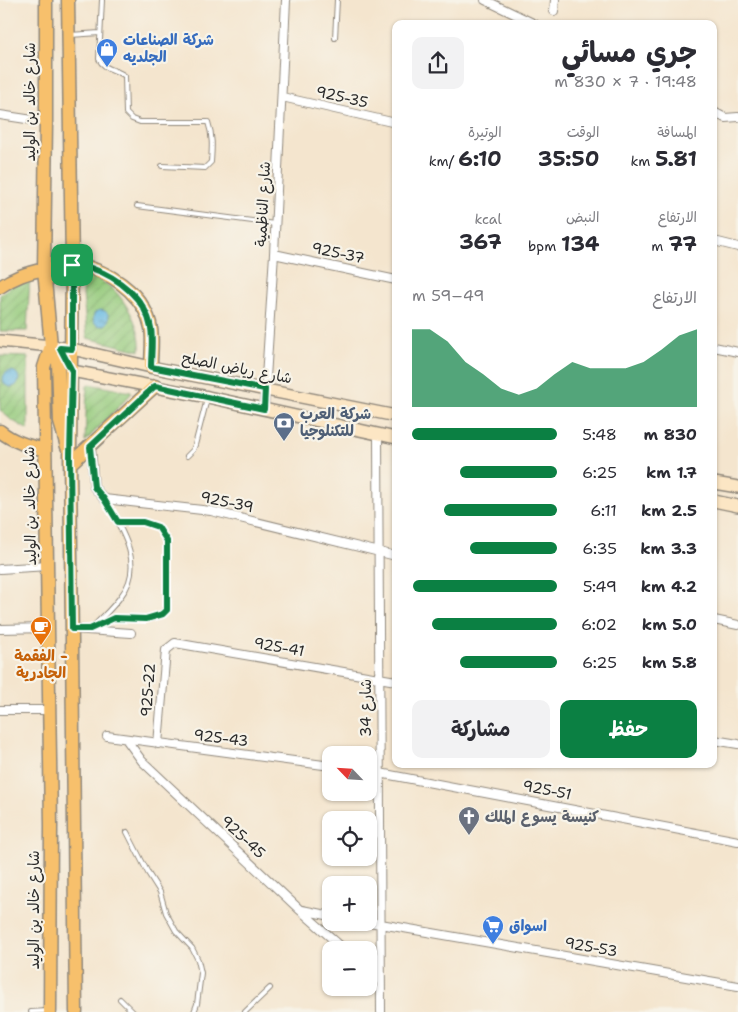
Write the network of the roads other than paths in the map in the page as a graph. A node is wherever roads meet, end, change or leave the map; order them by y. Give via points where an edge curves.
1 (46, 0) edge
2 (68, 0) edge
3 (102, 0) edge
4 (286, 0) edge
5 (337, 0) edge
6 (485, 0) edge
7 (555, 0) edge
8 (554, 11) dead end
9 (527, 20) edge
10 (100, 33) junction
11 (68, 35) junction
12 (335, 38) dead end
13 (282, 97) junction
14 (0, 114) edge
15 (717, 114) edge
16 (738, 117) edge
17 (46, 122) junction
18 (392, 122) edge
19 (162, 166) dead end
20 (138, 206) dead end
21 (276, 224) junction
22 (717, 242) edge
23 (738, 247) edge
24 (274, 254) junction
25 (72, 265) junction
26 (44, 269) junction
27 (392, 279) edge
28 (0, 287) edge
29 (0, 341) edge
30 (61, 347) junction
31 (717, 348) edge
32 (738, 352) edge
33 (151, 367) junction
34 (72, 371) junction
35 (59, 385) junction
36 (155, 386) junction
37 (45, 387) junction
38 (265, 389) junction
39 (208, 397) junction
40 (264, 409) junction
41 (392, 415) edge
42 (0, 431) edge
43 (378, 434) junction
44 (392, 437) edge
45 (90, 447) junction
46 (45, 450) junction
47 (187, 456) dead end
48 (70, 460) junction
49 (717, 484) edge
50 (738, 488) edge
51 (104, 499) junction
52 (717, 502) edge
53 (738, 506) edge
54 (118, 522) junction
55 (379, 553) junction
56 (392, 555) edge
57 (48, 566) junction
58 (0, 570) edge
59 (717, 621) edge
60 (738, 625) edge
61 (48, 628) junction
62 (72, 629) junction
63 (90, 629) junction
64 (0, 630) edge
65 (131, 633) dead end
66 (175, 643) joint
67 (379, 678) junction
68 (392, 680) edge
69 (0, 710) edge
70 (48, 710) junction
71 (106, 736) dead end
72 (126, 739) junction
73 (717, 740) edge
74 (158, 744) junction
75 (738, 744) edge
76 (322, 765) edge
77 (380, 772) junction
78 (127, 832) dead end
79 (738, 841) edge
80 (300, 910) junction
81 (322, 914) edge
82 (377, 923) edge
83 (380, 924) junction
84 (335, 941) edge
85 (377, 978) edge
86 (380, 981) junction
87 (738, 986) edge
88 (270, 988) dead end
89 (120, 999) dead end
90 (50, 1011) edge
91 (31, 1012) edge
92 (76, 1012) edge
93 (133, 1012) edge
94 (194, 1012) edge
95 (245, 1012) edge
96 (380, 1012) edge

1 - 17 main road, شارع خالد بن الوليد
2 - 11 main road, شارع خالد بن الوليد
3 - 10 lane
4 - 13 street, شارع الناظمية
5 - 12 lane
6 - 9 street
7 - 8 street
10 - 11 lane
10 - 19 lane via 99,59 108,68 125,76 126,113 132,119 140,122 208,122 212,135 209,166
11 - 25 main road, شارع خالد بن الوليد
13 - 18 street, 925-35
13 - 21 street, شارع الناظمية
14 - 17 street
15 - 16 street via 725,118
17 - 26 main road, شارع خالد بن الوليد
20 - 21 lane
21 - 24 street, شارع الناظمية
22 - 23 street
24 - 27 street, 925-37
24 - 38 street, شارع الناظمية
25 - 30 main road, شارع خالد بن الوليد
25 - 33 main road via 112,277 129,290 146,314 151,329
26 - 28 main road via 26,273
26 - 30 main road, شارع خالد بن الوليد via 50,284 54,322
29 - 30 street, شارع رياض الصلح
30 - 33 street, شارع رياض الصلح
30 - 34 main road, شارع خالد بن الوليد
30 - 35 main road via 53,354 58,362
30 - 37 main road, شارع خالد بن الوليد via 44,367
31 - 32 street
33 - 38 street, شارع رياض الصلح
34 - 36 street
34 - 48 main road, شارع خالد بن الوليد
35 - 37 main road via 51,378
35 - 48 main road via 60,422
36 - 39 street
36 - 45 main road
37 - 46 main road, شارع خالد بن الوليد
38 - 40 street, شارع الناظمية
38 - 41 street, شارع رياض الصلح
39 - 40 street
39 - 47 lane via 195,445
40 - 43 street
42 - 46 main road via 25,445
43 - 44 street
43 - 55 street, شارع 34
45 - 48 main road
45 - 51 street via 94,487
46 - 57 main road, شارع خالد بن الوليد
48 - 62 main road, شارع خالد بن الوليد
49 - 50 street
51 - 54 lane
51 - 55 street, 925-39 via 211,511
52 - 53 street
54 - 63 lane via 129,544 130,580 122,595
54 - 63 lane via 143,522 158,527 167,541 167,610 146,619 114,618
55 - 56 street, 925-39
55 - 67 street, شارع 34
57 - 58 street
57 - 61 main road, شارع خالد بن الوليد
59 - 60 street
61 - 64 street
61 - 70 main road, شارع خالد بن الوليد
62 - 63 street
62 - 92 main road, شارع خالد بن الوليد
63 - 65 street
66 - 67 street, 925-41
66 - 74 street, 925-22 via 166,650
67 - 68 street, 925-41
67 - 77 street, شارع 34
69 - 70 street
70 - 90 main road, شارع خالد بن الوليد
71 - 72 street, 925-43
72 - 74 street, 925-43
72 - 80 street, 925-45 via 142,760
73 - 75 street
74 - 76 street, 925-43
77 - 79 street, 925-51
77 - 83 street, شارع 34
78 - 94 lane via 160,892 166,913 198,960 200,974
80 - 81 street
80 - 84 street, 925-45
82 - 83 street, 925-53
83 - 86 street, شارع 34
83 - 87 street, 925-53
85 - 86 street
86 - 96 street, شارع 34
88 - 95 lane
89 - 93 lane
90 - 91 lane

